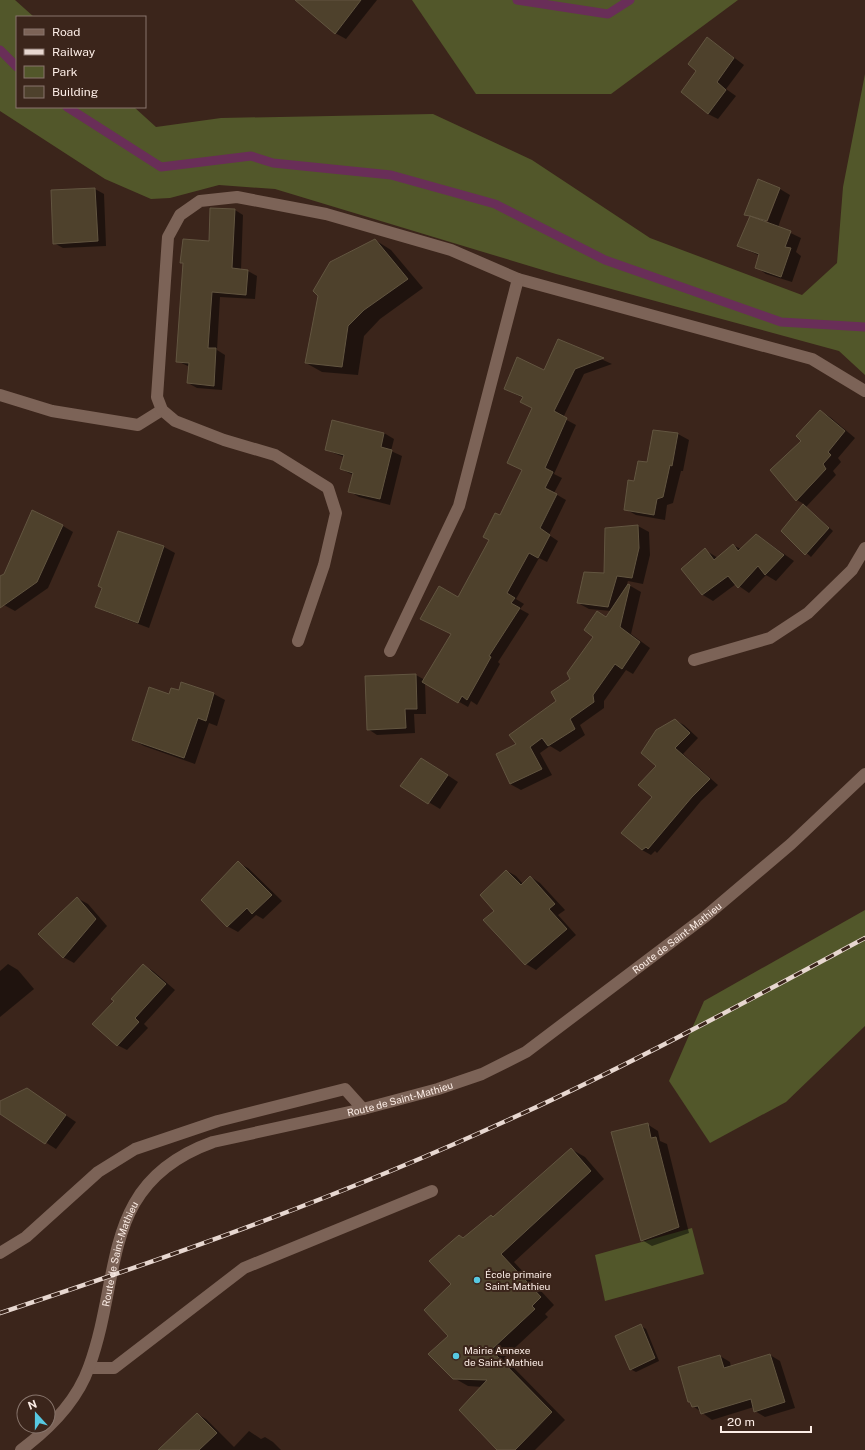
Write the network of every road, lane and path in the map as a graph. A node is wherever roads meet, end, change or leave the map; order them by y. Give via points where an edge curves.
1 (518, 279) junction
2 (865, 391) edge
3 (0, 395) edge
4 (162, 410) junction
5 (865, 548) edge
6 (298, 641) dead end
7 (390, 651) dead end
8 (694, 660) dead end
9 (865, 774) edge
10 (363, 1109) junction
11 (432, 1191) dead end
12 (0, 1253) edge
13 (89, 1368) junction
14 (21, 1450) edge

1 - 2 street via 812,359
1 - 4 street via 451,250 326,214 237,197 200,201 180,215 168,237 157,397
1 - 7 street via 459,506
3 - 4 street via 52,411 138,425
4 - 6 street via 175,421 224,440 275,455 328,488 336,514 324,565
5 - 8 street via 852,570 808,613 770,638
9 - 10 street, Route de Saint-Mathieu via 791,844 706,916 526,1052 482,1074
10 - 12 street via 345,1089 218,1121 136,1149 98,1172 26,1237
10 - 13 street, Route de Saint-Mathieu via 213,1142 193,1149 158,1172 135,1201 125,1222
11 - 13 street via 244,1268 114,1368
13 - 14 street, Route de Saint-Mathieu via 71,1399 52,1424

